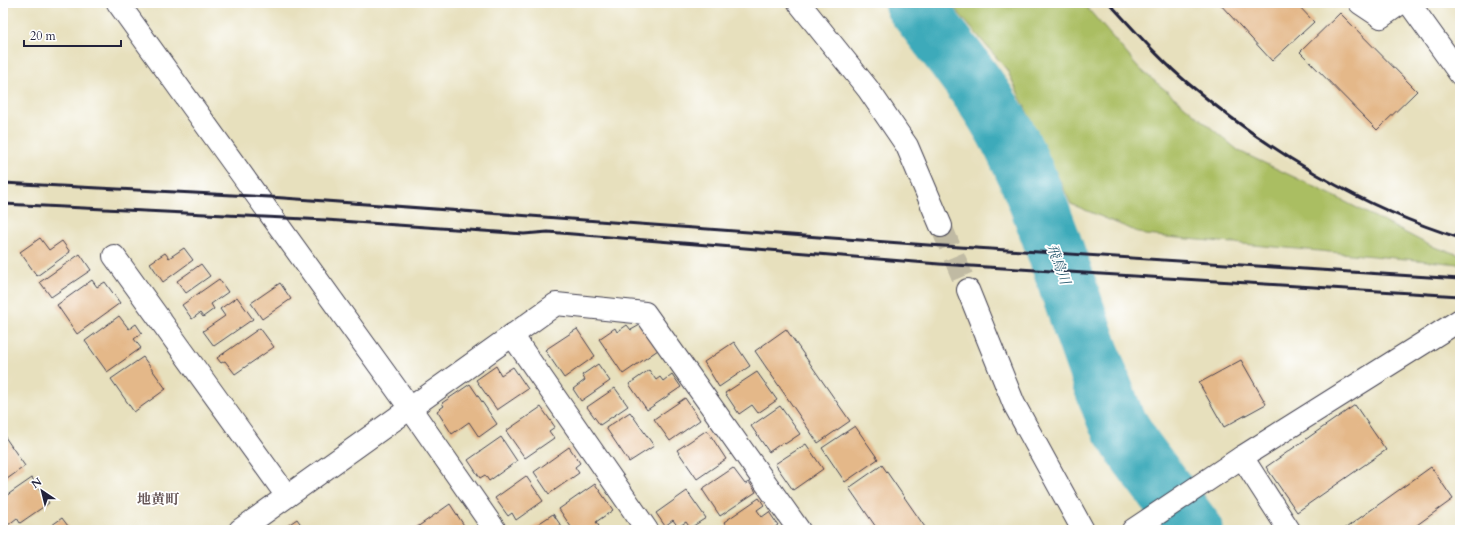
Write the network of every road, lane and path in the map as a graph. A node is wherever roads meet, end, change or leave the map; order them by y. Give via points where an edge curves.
1 (118, 3) edge
2 (799, 3) edge
3 (1360, 3) edge
4 (1413, 5) edge
5 (1460, 74) edge
6 (941, 226) tunnel mouth
7 (114, 256) dead end
8 (968, 290) tunnel mouth
9 (1460, 320) edge
10 (512, 335) junction
11 (410, 408) junction
12 (1235, 461) junction
13 (287, 496) junction
14 (240, 530) edge
15 (495, 530) edge
16 (647, 530) edge
17 (798, 530) edge
18 (1083, 530) edge
19 (1133, 530) edge
20 (1289, 530) edge

1 - 11 street
2 - 6 street via 868,89 907,146
3 - 4 street via 1381,17
4 - 5 street
7 - 13 street
8 - 18 street via 1014,404
9 - 12 street
10 - 11 street
10 - 16 street
10 - 17 street via 556,304 645,314
11 - 13 street
11 - 15 street
12 - 19 street
12 - 20 street
13 - 14 street

